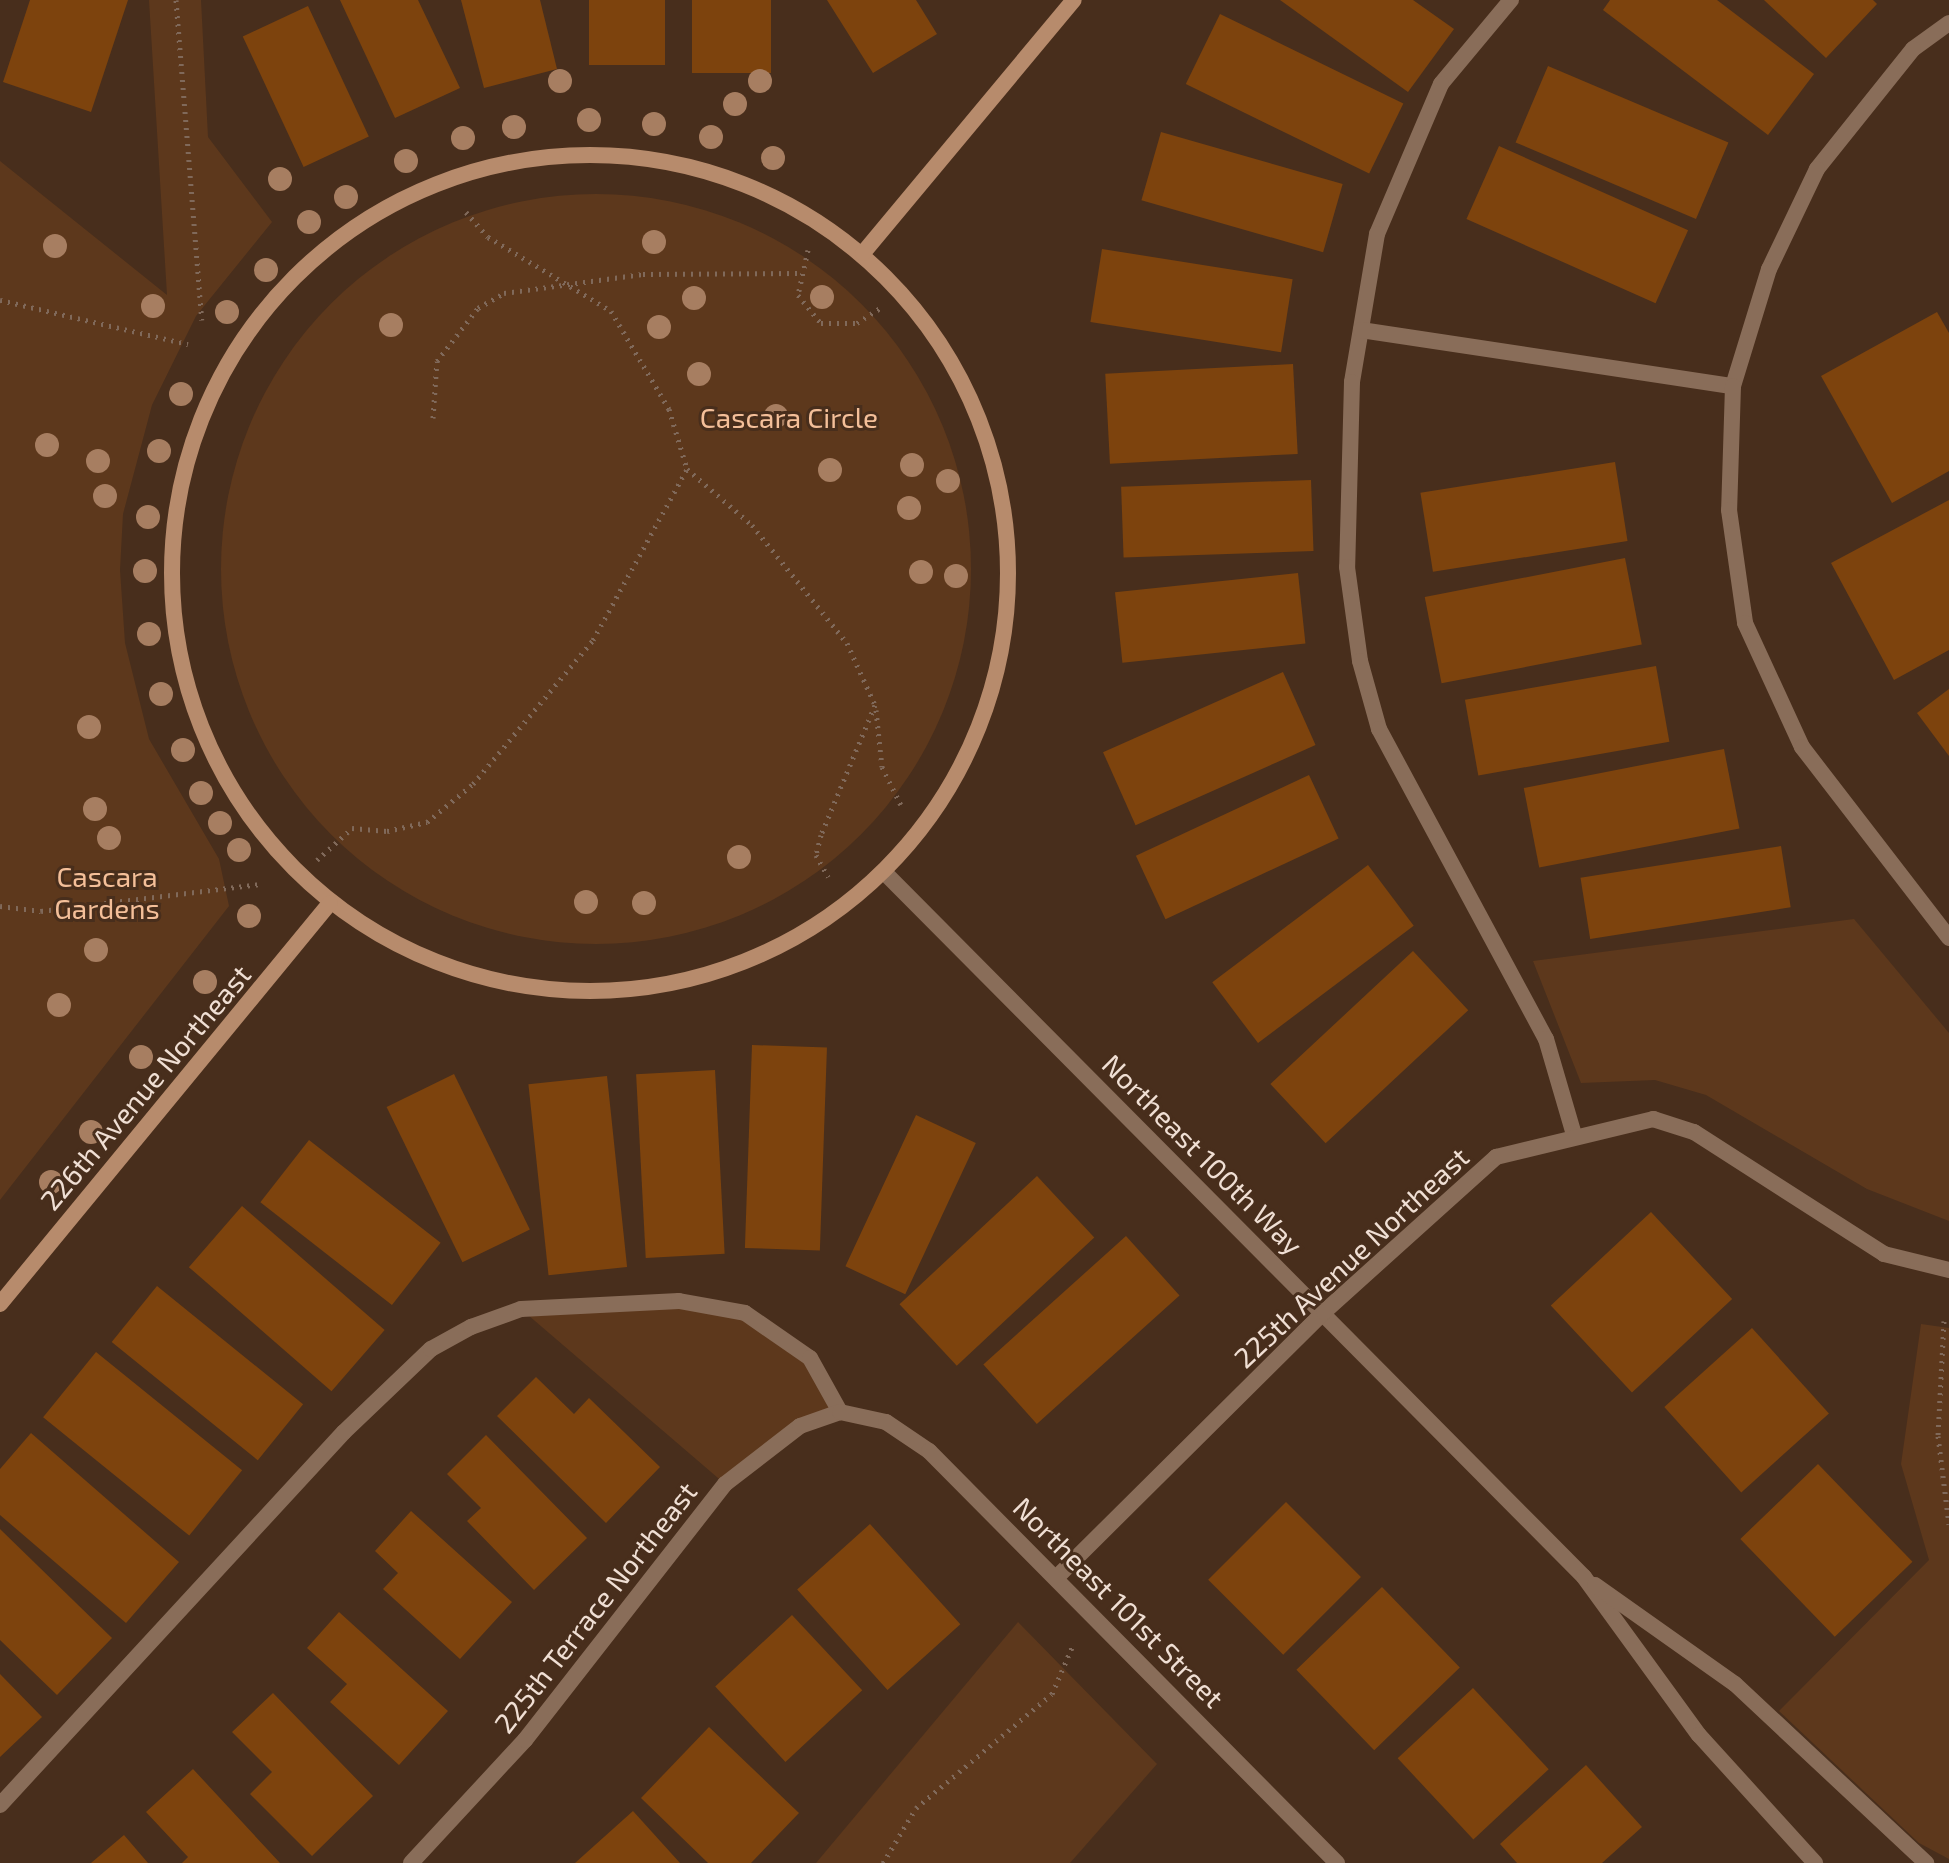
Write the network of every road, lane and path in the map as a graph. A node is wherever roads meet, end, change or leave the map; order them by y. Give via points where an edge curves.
1 (176, 0) edge
2 (1074, 0) edge
3 (1511, 0) edge
4 (1949, 23) edge
5 (466, 212) dead end
6 (808, 250) dead end
7 (863, 253) junction
8 (799, 273) junction
9 (570, 284) junction
10 (0, 300) edge
11 (880, 308) dead end
12 (202, 320) dead end
13 (1361, 330) junction
14 (188, 344) dead end
15 (1733, 386) junction
16 (433, 418) dead end
17 (687, 469) junction
18 (875, 705) junction
19 (901, 805) dead end
20 (317, 860) dead end
21 (884, 872) junction
22 (828, 877) dead end
23 (261, 884) dead end
24 (330, 903) junction
25 (0, 906) edge
26 (1949, 938) edge
27 (1574, 1135) junction
28 (1949, 1270) edge
29 (0, 1304) edge
30 (1324, 1312) junction
31 (1944, 1321) dead end
32 (840, 1412) junction
33 (1949, 1524) edge
34 (1058, 1576) junction
35 (1584, 1577) junction
36 (1089, 1608) junction
37 (0, 1805) edge
38 (411, 1863) edge
39 (883, 1863) edge
40 (1337, 1863) edge
41 (1815, 1863) edge
42 (1926, 1863) edge

1 - 12 path
2 - 7 street
3 - 13 street via 1441,84 1377,234
4 - 15 street via 1913,49 1817,169 1769,269
5 - 9 path via 488,237
6 - 8 path
7 - 21 street via 948,357 982,428 1003,505 1008,585 1000,664 976,740 937,809
7 - 24 street via 774,197 699,169 621,155 542,157 464,173 391,204 325,248 268,304 221,375 189,453 173,536 174,622 193,704 227,781 277,851
8 - 9 path via 643,274
8 - 11 path via 798,295 821,323 857,323
9 - 16 path via 504,293 478,308 437,361
9 - 17 path via 611,311 669,409
10 - 14 path
13 - 15 street
13 - 27 street via 1352,382 1347,567 1360,661 1379,729 1546,1039
15 - 26 street via 1729,510 1745,623 1802,747
17 - 18 path via 729,502 805,588 847,643
17 - 20 path via 593,640 473,784 427,822 387,831 352,828
18 - 19 path via 882,767
18 - 22 path via 821,835 816,855
21 - 24 street via 817,927 741,965 660,987 575,992 491,981 412,952
21 - 30 street, Northeast 100th Way
23 - 25 path via 41,911
24 - 29 street, 226th Avenue Northeast
27 - 28 street, 225th Avenue Northeast via 1653,1119 1694,1132 1838,1230 1884,1254
27 - 30 street, 225th Avenue Northeast via 1496,1157
30 - 34 street, 225th Avenue Northeast
30 - 35 street, Northeast 100th Way
31 - 33 path via 1938,1436
32 - 34 street, Northeast 101st Street via 886,1422 929,1451
32 - 37 street via 810,1358 745,1313 679,1301 521,1309 471,1327 431,1349 344,1432
32 - 38 street, 225th Terrace Northeast via 800,1426 725,1484 525,1740
34 - 36 street, Northeast 101st Street
35 - 41 street, Northeast 100th Way via 1699,1735
35 - 42 street, Northeast 100th Way via 1735,1684
36 - 39 path via 1052,1694 916,1808
36 - 40 street, Northeast 101st Street

